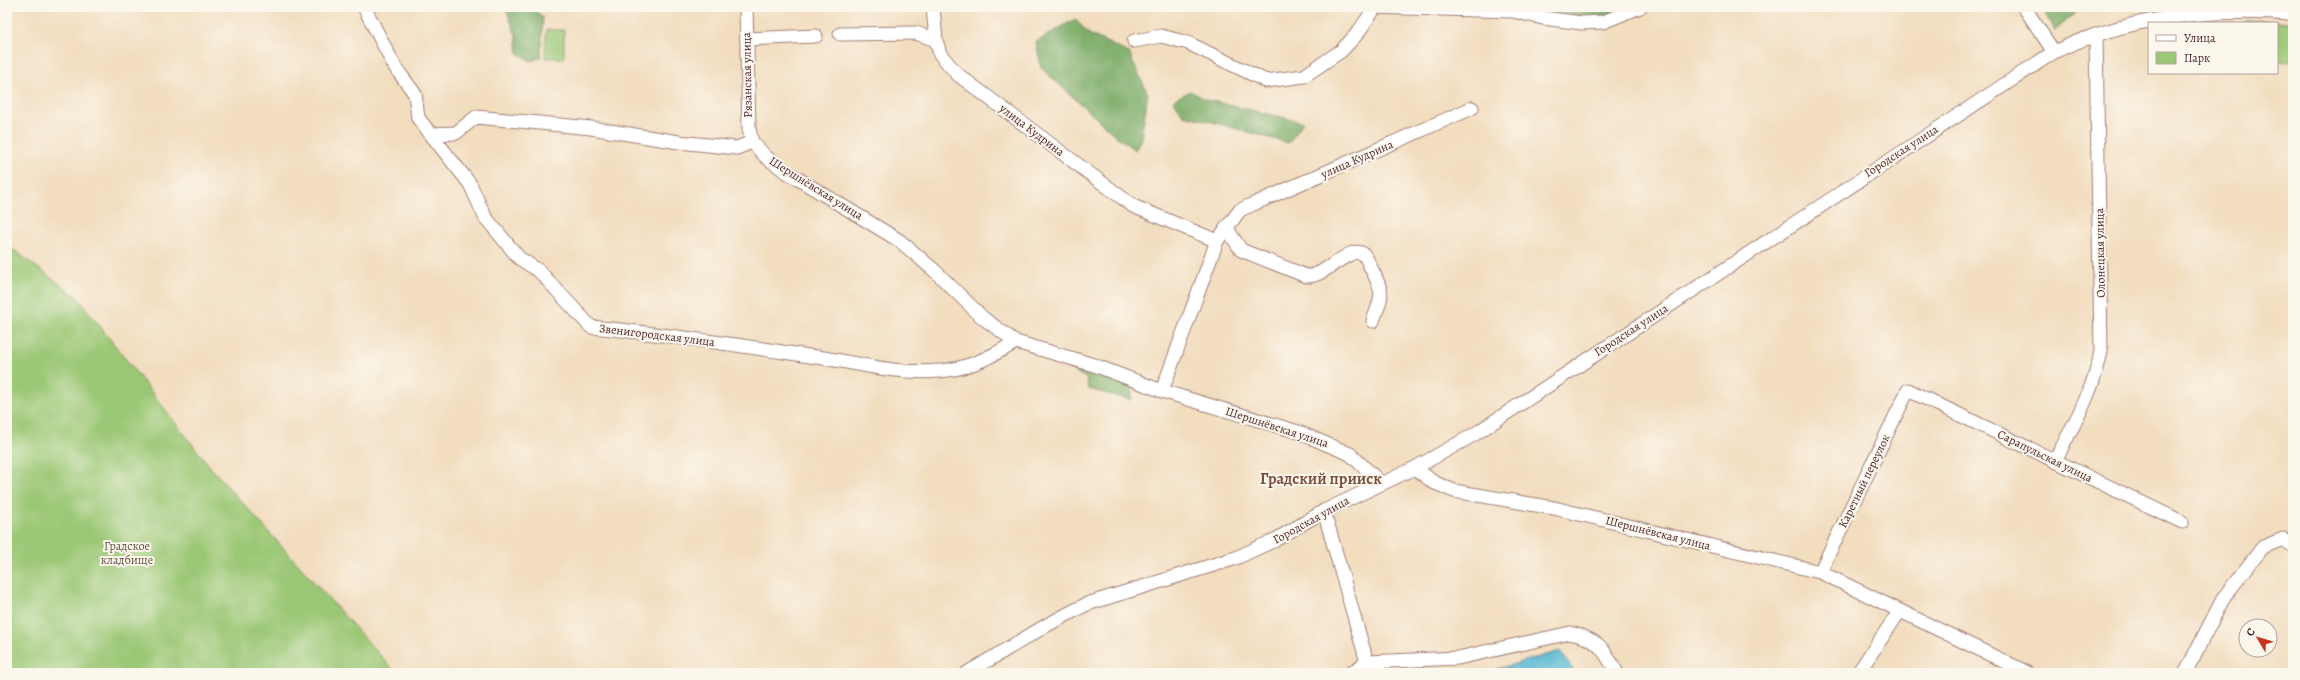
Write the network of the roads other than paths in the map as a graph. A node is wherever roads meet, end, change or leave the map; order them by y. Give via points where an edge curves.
1 (364, 7) edge
2 (746, 7) edge
3 (1640, 7) edge
4 (2024, 7) edge
5 (1373, 8) edge
6 (1513, 9) edge
7 (934, 13) edge
8 (2293, 14) edge
9 (2154, 22) edge
10 (2148, 23) edge
11 (916, 33) junction
12 (840, 34) dead end
13 (2096, 35) junction
14 (816, 36) dead end
15 (747, 39) junction
16 (936, 40) junction
17 (1134, 41) dead end
18 (2054, 52) junction
19 (1472, 108) dead end
20 (431, 134) junction
21 (752, 142) junction
22 (1226, 228) junction
23 (1217, 241) junction
24 (1373, 321) dead end
25 (1016, 342) junction
26 (1908, 390) joint
27 (1162, 391) junction
28 (2055, 461) junction
29 (1415, 468) junction
30 (1381, 484) junction
31 (1324, 511) junction
32 (2182, 522) dead end
33 (2293, 546) edge
34 (1820, 572) junction
35 (1899, 612) junction
36 (1367, 662) junction
37 (2013, 670) edge
38 (967, 673) edge
39 (1351, 673) edge
40 (1617, 673) edge
41 (1858, 673) edge
42 (2028, 673) edge
43 (2185, 673) edge

1 - 20 street, Звенигородская улица via 395,68 415,94 418,118
2 - 15 street, Рязанская улица
3 - 6 street via 1603,22 1582,23 1543,18
4 - 18 street
5 - 6 street
5 - 17 street via 1357,34 1341,51 1304,76 1266,81 1188,43 1162,36
7 - 11 street
7 - 16 street
8 - 9 street, Городская улица via 2236,11 2194,13
10 - 13 street, Городская улица
11 - 12 street
11 - 16 street
13 - 18 street, Городская улица
13 - 28 street, Олонецкая улица via 2102,351 2098,373 2090,393
14 - 15 street
15 - 21 street, Рязанская улица via 748,120
16 - 23 street, улица Кудрина via 940,54 957,74 1133,206
18 - 29 street, Городская улица via 1475,434
19 - 22 street, улица Кудрина via 1240,210
20 - 21 street via 456,133 476,117 591,128 737,148
20 - 25 street, Звенигородская улица via 470,184 485,217 519,258 539,271 591,327 646,332 890,370 940,372 966,367
21 - 25 street, Шершнёвская улица via 766,157 785,171 900,241 936,271 983,318
22 - 23 street, улица Кудрина
22 - 24 street via 1241,250 1306,276 1320,274 1351,253 1358,252 1364,255 1382,293
23 - 27 street
25 - 27 street, Шершнёвская улица via 1094,365
26 - 28 street, Сарапульская улица
26 - 34 street, Каретный переулок
27 - 30 street, Шершнёвская улица via 1298,432 1341,449 1362,464
28 - 32 street, Сарапульская улица
29 - 30 street, Городская улица
29 - 34 street, Шершнёвская улица via 1433,482 1454,491 1554,508
30 - 31 street, Городская улица
31 - 36 street
31 - 38 street, Городская улица via 1275,540 1236,558 1086,604
33 - 43 street via 2283,539 2263,547 2224,598
34 - 35 street, Шершнёвская улица
35 - 37 street, Шершнёвская улица
35 - 41 street
36 - 39 street
36 - 40 street via 1458,658 1570,633 1588,637 1605,652
37 - 42 street, Шершнёвская улица

